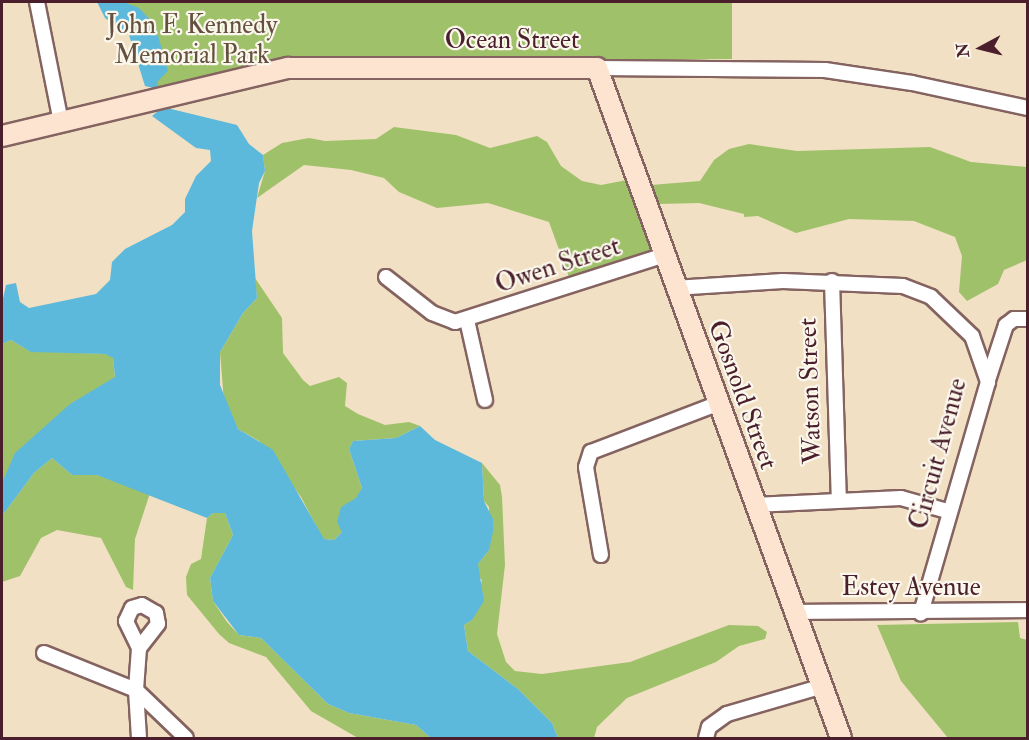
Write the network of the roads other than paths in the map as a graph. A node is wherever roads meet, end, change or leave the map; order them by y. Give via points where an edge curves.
1 (37, 2) edge
2 (597, 68) junction
3 (1028, 108) edge
4 (61, 122) junction
5 (2, 136) edge
6 (663, 256) junction
7 (386, 277) dead end
8 (832, 281) junction
9 (674, 288) junction
10 (1028, 319) edge
11 (467, 320) junction
12 (988, 382) junction
13 (485, 400) dead end
14 (717, 404) junction
15 (839, 500) junction
16 (754, 505) junction
17 (947, 512) junction
18 (601, 555) dead end
19 (1028, 610) edge
20 (794, 612) junction
21 (921, 613) junction
22 (140, 648) dead end
23 (44, 653) dead end
24 (823, 686) junction
25 (136, 690) junction
26 (139, 738) edge
27 (186, 738) edge
28 (706, 738) edge
29 (842, 738) edge

1 - 4 street
2 - 3 street, Ocean Street via 825,70
2 - 4 main road, Ocean Street via 303,66
2 - 6 main road, Gosnold Street
4 - 5 main road, Ocean Street
6 - 9 main road, Gosnold Street
6 - 11 street, Owen Street
7 - 11 street via 443,319
8 - 9 street, Circuit Avenue
8 - 12 street, Circuit Avenue via 903,286 931,297 972,336
8 - 15 street, Watson Street
9 - 14 main road, Gosnold Street
10 - 12 street via 1014,319 1006,325
11 - 13 street
12 - 17 street, Circuit Avenue
14 - 16 main road, Gosnold Street
14 - 18 street via 591,452 586,467
15 - 16 street
15 - 17 street via 901,498
16 - 20 main road, Gosnold Street
17 - 21 street, Circuit Avenue
19 - 21 street, Estey Avenue
20 - 21 street, Estey Avenue
20 - 24 main road, Gosnold Street
22 - 25 street
23 - 25 street
24 - 28 street via 727,714 709,727
24 - 29 main road, Gosnold Street
25 - 26 street
25 - 27 street

